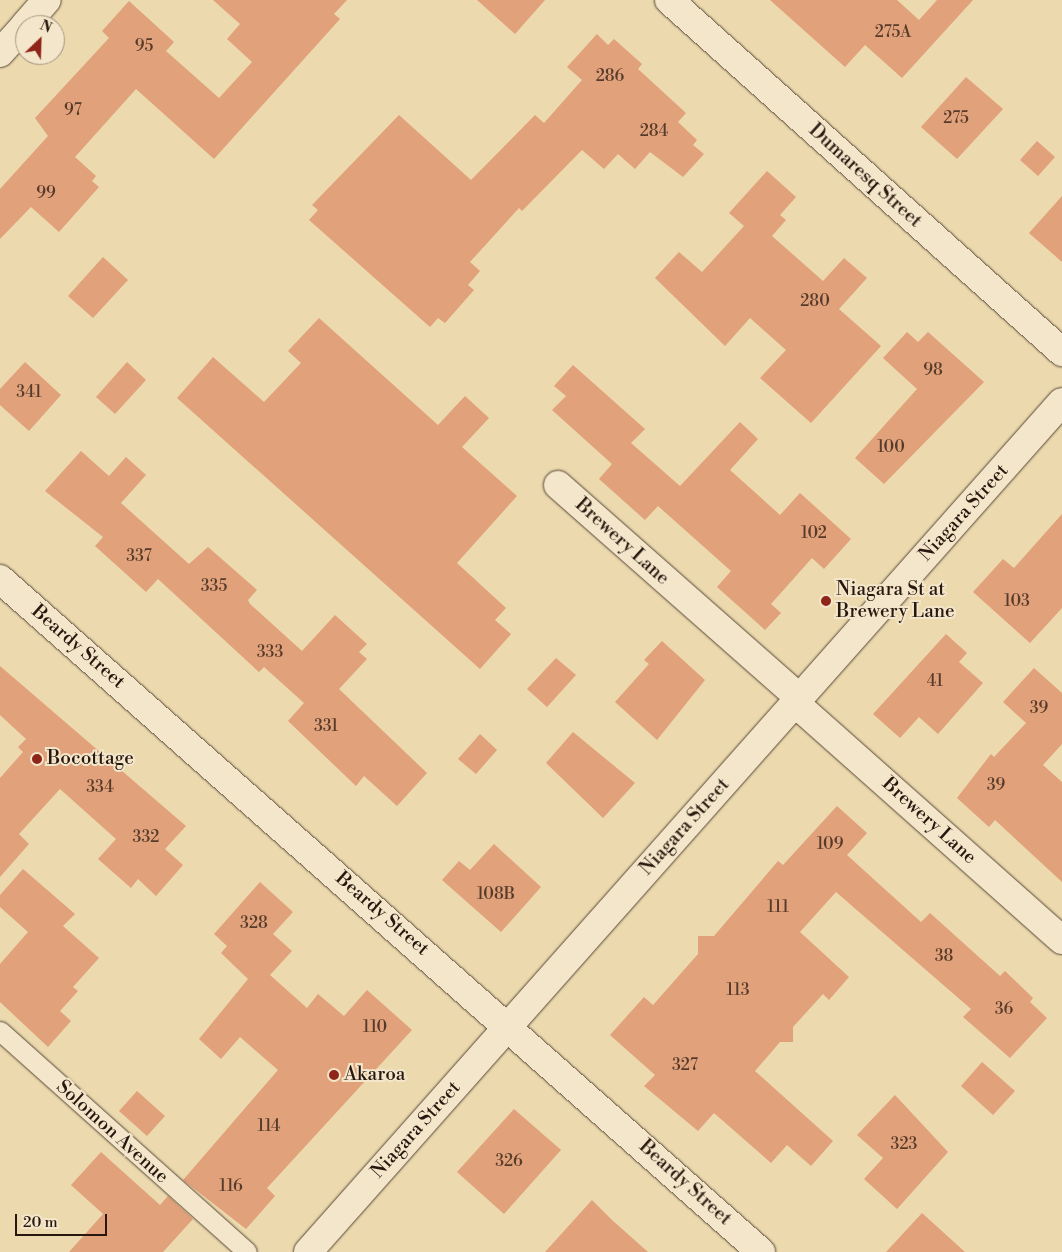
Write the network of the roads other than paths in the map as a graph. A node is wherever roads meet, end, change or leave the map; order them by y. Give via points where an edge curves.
1 (48, 0) edge
2 (669, 0) edge
3 (34, 15) edge
4 (15, 36) edge
5 (0, 53) edge
6 (1062, 352) edge
7 (1062, 402) edge
8 (558, 484) dead end
9 (0, 579) edge
10 (797, 701) junction
11 (1062, 940) edge
12 (509, 1026) junction
13 (0, 1032) edge
14 (247, 1252) edge
15 (308, 1252) edge
16 (762, 1252) edge

1 - 3 street
2 - 6 street, Dumaresq Street
4 - 5 street
7 - 10 street, Niagara Street
8 - 10 street, Brewery Lane
9 - 12 street, Beardy Street
10 - 11 street, Brewery Lane
10 - 12 street, Niagara Street
12 - 15 street, Niagara Street
12 - 16 street, Beardy Street
13 - 14 lane, Solomon Avenue

